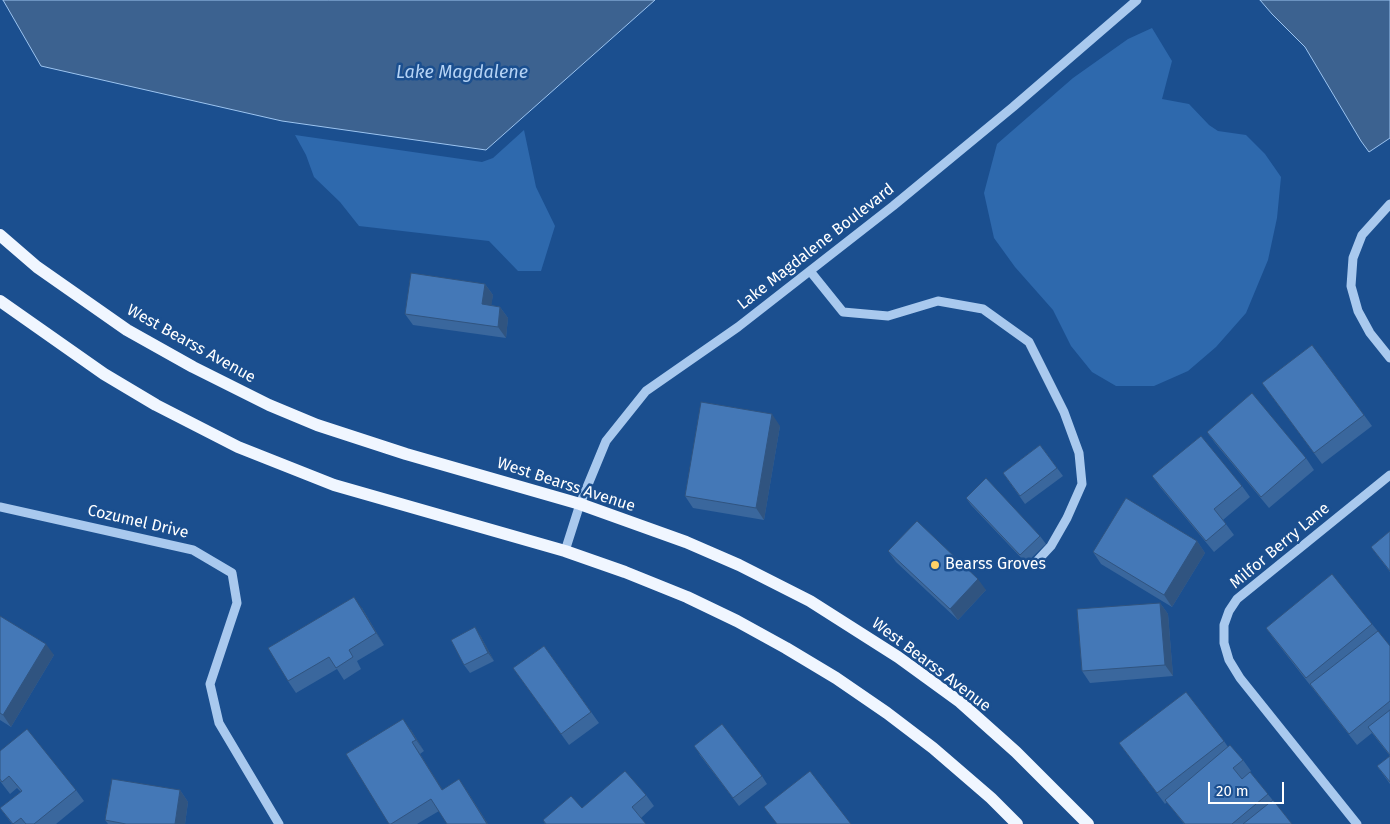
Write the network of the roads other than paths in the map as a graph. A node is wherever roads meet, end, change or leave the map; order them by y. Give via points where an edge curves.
1 (1137, 0) edge
2 (1390, 204) edge
3 (0, 235) edge
4 (810, 271) junction
5 (0, 302) edge
6 (1390, 358) edge
7 (1390, 475) edge
8 (580, 504) junction
9 (0, 507) edge
10 (565, 551) junction
11 (1037, 561) dead end
12 (279, 824) edge
13 (1017, 824) edge
14 (1088, 824) edge
15 (1357, 824) edge

1 - 4 street, Lake Magdalene Boulevard via 901,200
2 - 6 street via 1362,236 1353,258 1351,286 1358,311
3 - 8 main road, West Bearss Avenue via 37,267 127,330 269,405 317,425 406,454
4 - 8 street, Lake Magdalene Boulevard via 738,327 646,391 606,442
4 - 11 street via 843,312 888,316 938,301 983,309 1029,342 1064,412 1078,453 1082,484 1051,546
5 - 10 main road via 104,374 238,447 334,485
7 - 15 street, Milfor Berry Lane via 1237,599 1224,625 1224,643 1229,660 1240,678
8 - 10 street, Lake Magdalene Boulevard
8 - 14 main road, West Bearss Avenue via 739,565 858,630 960,702
9 - 12 street, Cozumel Drive via 193,550 232,573 236,604 210,684 219,724
10 - 13 main road via 687,597 762,634 836,678 933,748

